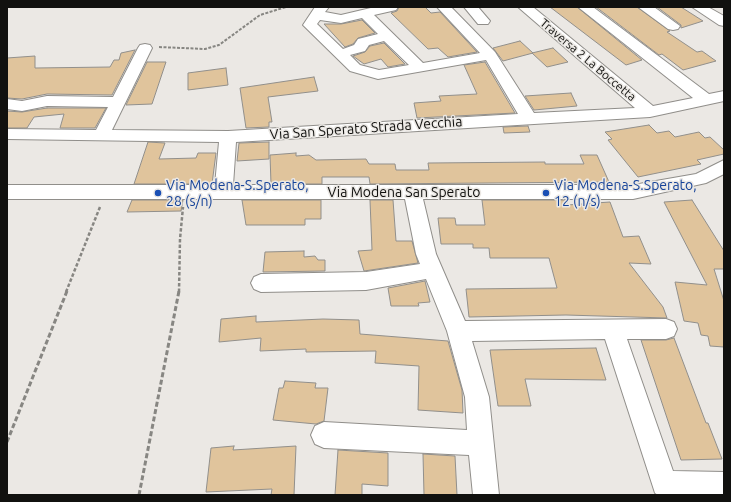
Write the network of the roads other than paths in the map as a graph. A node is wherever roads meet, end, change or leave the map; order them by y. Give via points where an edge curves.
1 (391, 7) edge
2 (444, 7) edge
3 (471, 7) edge
4 (525, 7) edge
5 (585, 7) edge
6 (645, 7) edge
7 (699, 7) edge
8 (319, 11) edge
9 (365, 14) junction
10 (483, 21) dead end
11 (724, 22) edge
12 (673, 26) dead end
13 (387, 36) junction
14 (145, 48) road end
15 (340, 54) junction
16 (490, 55) junction
17 (420, 68) junction
18 (724, 96) edge
19 (706, 100) junction
20 (118, 102) junction
21 (7, 104) edge
22 (650, 112) junction
23 (529, 118) junction
24 (7, 134) edge
25 (101, 136) junction
26 (228, 137) junction
27 (724, 166) edge
28 (224, 191) junction
29 (7, 192) edge
30 (413, 193) junction
31 (433, 270) junction
32 (261, 283) dead end
33 (666, 329) dead end
34 (613, 330) junction
35 (458, 331) junction
36 (324, 435) dead end
37 (481, 443) junction
38 (724, 485) edge
39 (486, 495) edge

1 - 9 street
2 - 16 street
3 - 10 street
4 - 22 street, Traversa 2 La Boccetta
5 - 19 street
6 - 12 street
7 - 11 street
8 - 9 street via 340,20
8 - 15 street via 310,25
9 - 13 street
13 - 15 street via 363,42 360,48
13 - 17 street
14 - 20 street
15 - 17 street via 355,68 378,74
16 - 17 street
16 - 23 street
18 - 19 street, Via San Sperato Strada Vecchia
19 - 22 street, Via San Sperato Strada Vecchia
20 - 21 street via 47,101 22,106
20 - 25 street
22 - 23 street, Via San Sperato Strada Vecchia
23 - 26 street, Via San Sperato Strada Vecchia
24 - 25 street, Via San Sperato Strada Vecchia
25 - 26 street, Via San Sperato Strada Vecchia
26 - 28 street
27 - 30 street, Via Modena San Sperato via 700,179 633,192
28 - 29 street, Via Modena San Sperato
28 - 30 street, Via Modena San Sperato
30 - 31 street via 426,254
31 - 32 street via 366,281
31 - 35 street
33 - 34 street
34 - 35 street
34 - 38 street via 664,484
35 - 37 street via 477,398
36 - 37 street
37 - 39 street

